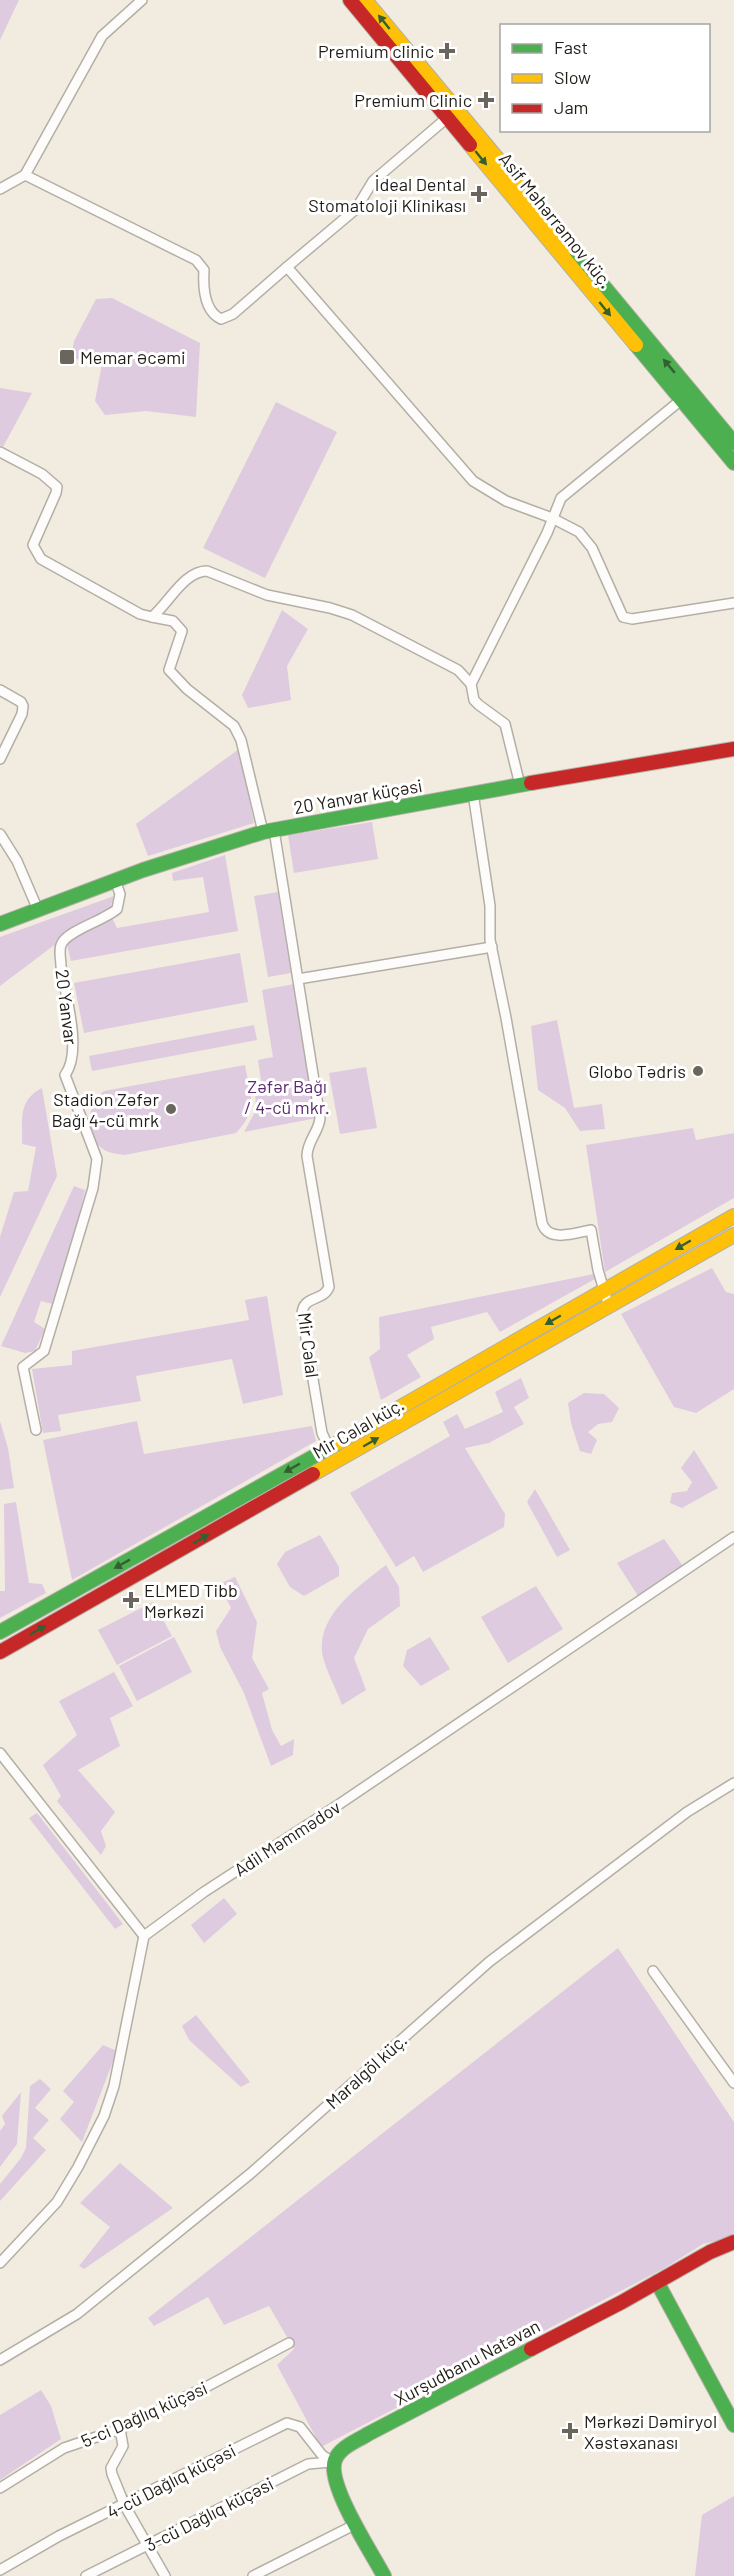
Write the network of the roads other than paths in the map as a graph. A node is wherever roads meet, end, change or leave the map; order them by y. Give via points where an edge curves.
1 (142, 0) edge
2 (350, 0) edge
3 (365, 0) edge
4 (447, 110) junction
5 (25, 175) junction
6 (0, 189) edge
7 (287, 267) junction
8 (686, 396) junction
9 (734, 443) edge
10 (0, 452) edge
11 (734, 463) edge
12 (552, 518) junction
13 (734, 603) edge
14 (152, 616) junction
15 (471, 684) junction
16 (0, 690) edge
17 (734, 748) edge
18 (0, 759) edge
19 (520, 785) junction
20 (473, 793) junction
21 (268, 831) junction
22 (0, 834) edge
23 (115, 880) junction
24 (38, 910) junction
25 (0, 924) edge
26 (492, 947) junction
27 (298, 979) junction
28 (734, 1216) edge
29 (734, 1235) edge
30 (604, 1291) junction
31 (609, 1307) junction
32 (36, 1430) dead end
33 (329, 1448) junction
34 (734, 1537) edge
35 (0, 1632) edge
36 (0, 1652) edge
37 (0, 1753) edge
38 (734, 1783) edge
39 (144, 1936) junction
40 (653, 1971) dead end
41 (733, 2079) edge
42 (734, 2242) edge
43 (0, 2263) edge
44 (657, 2282) junction
45 (289, 2343) dead end
46 (0, 2360) edge
47 (734, 2425) edge
48 (120, 2429) junction
49 (333, 2462) junction
50 (0, 2487) edge
51 (125, 2506) junction
52 (356, 2524) junction
53 (148, 2545) junction
54 (0, 2570) edge
55 (86, 2576) edge
56 (165, 2576) edge
57 (253, 2576) edge
58 (384, 2576) edge

1 - 5 street via 102,36
2 - 4 street, Asif Məhərrəmov küç.
4 -> 3 street, Asif Məhərrəmov küç.
4 - 7 street via 374,181 356,209
4 - 8 street, Asif Məhərrəmov küç.
5 - 6 street
5 - 7 street via 196,260 204,270 202,288 210,308 221,319 233,314
7 - 12 street via 473,481 512,504
8 - 9 street, Asif Məhərrəmov küç.
8 - 11 street, Asif Məhərrəmov küç.
8 - 12 street via 561,498
10 - 14 street via 42,474 57,487 34,539 36,554 140,614
12 - 13 street via 579,532 592,549 623,617 632,619
12 - 15 street
14 - 15 street via 189,576 207,571 267,595 352,615 458,670
14 - 21 street via 173,621 182,632 169,670 234,726
15 - 19 street via 479,705 505,724
16 - 18 street via 21,702 23,710
17 - 19 street, 20 Yanvar küçəsi
19 - 20 street, 20 Yanvar küçəsi
20 - 21 street, 20 Yanvar küçəsi
20 - 26 street via 490,906
21 - 23 street, 20 Yanvar küçəsi
21 - 27 street
22 - 24 street
23 - 24 street, 20 Yanvar küçəsi
23 - 32 street, 20 Yanvar via 120,894 117,909 67,938 60,948 73,1059 65,1075 97,1159 92,1195 45,1351 23,1368
24 - 25 street, 20 Yanvar küçəsi
26 - 27 street
26 - 30 street via 544,1229 559,1235 591,1230
27 - 33 street, Mir Cəlal via 320,1118 307,1150 329,1287 323,1296 308,1300 302,1314 322,1432
28 -> 30 street, Mir Cəlal küç.
29 - 31 street, Mir Cəlal küç.
30 - 31 street
30 -> 33 street, Mir Cəlal küç.
36 -> 31 street, Mir Cəlal küç.
33 -> 35 street, Mir Cəlal küç.
34 - 39 street, Adil Məmmədov
37 - 39 street
38 - 46 street, Maralgöl küç. via 687,1812 489,1962 250,2174 77,2314
39 - 43 street via 114,2086 104,2116 57,2202
40 - 41 street
42 - 44 street, Xurşudbanu Natəvan
44 - 47 street
44 - 49 street, Xurşudbanu Natəvan via 368,2434 348,2446
45 - 48 street, 5-ci Dağlıq küçəsi
48 - 50 street, 5-ci Dağlıq küçəsi via 64,2448
48 - 51 street via 123,2446 111,2468
49 - 51 street, 4-cü Dağlıq küçəsi via 322,2455 300,2427 287,2423
49 - 52 street via 336,2485
49 - 53 street, 3-cü Dağlıq küçəsi via 308,2464
51 - 53 street
51 - 54 street, 4-cü Dağlıq küçəsi via 59,2536
52 - 57 street
52 - 58 street
53 - 55 street, 3-cü Dağlıq küçəsi
53 - 56 street

